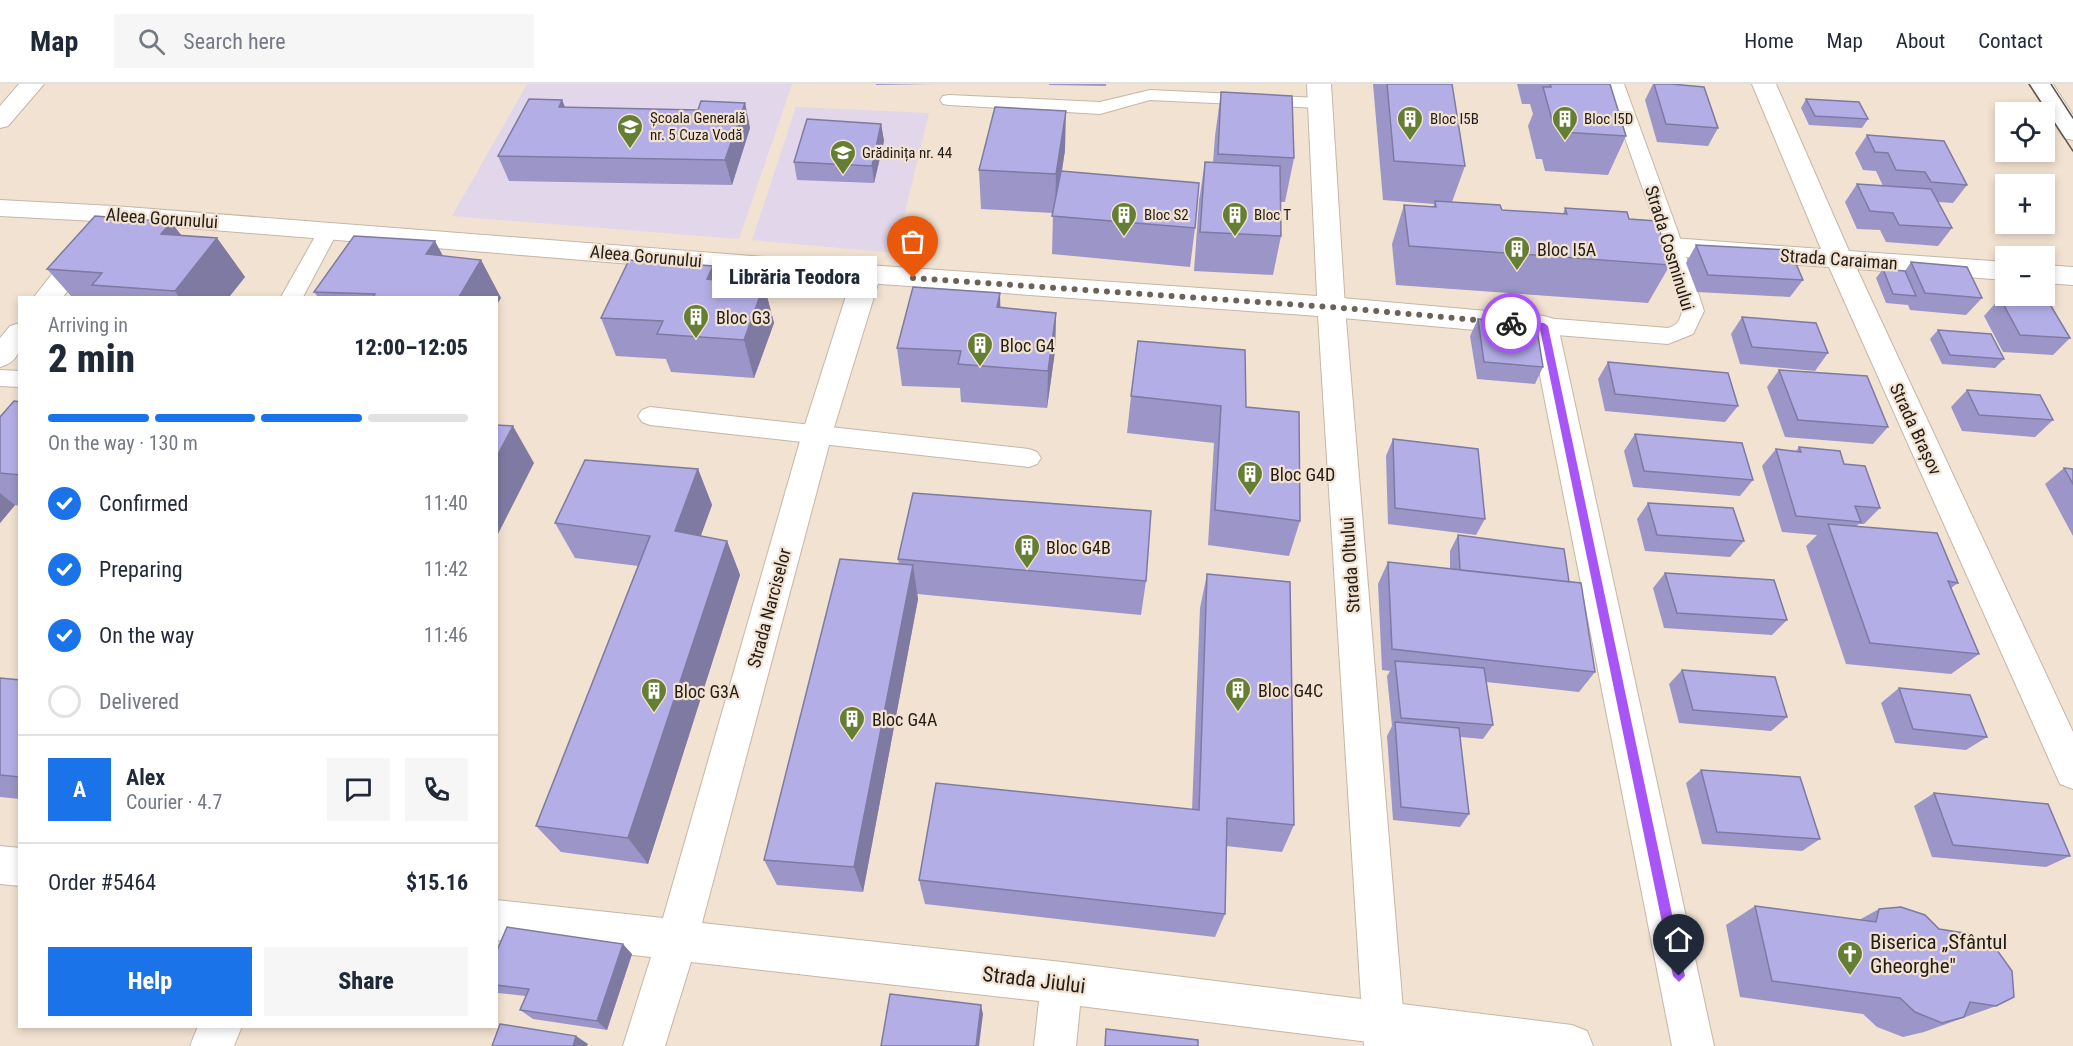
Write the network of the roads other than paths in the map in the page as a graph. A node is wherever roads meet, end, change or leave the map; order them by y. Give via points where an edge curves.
1 (32, 84) edge
2 (1615, 84) edge
3 (1764, 84) edge
4 (2041, 84) edge
5 (1319, 94) edge
6 (949, 100) dead end
7 (0, 121) edge
8 (2073, 133) edge
9 (0, 208) edge
10 (114, 214) junction
11 (328, 231) junction
12 (1645, 231) edge
13 (1670, 240) junction
14 (1839, 259) junction
15 (1995, 270) edge
16 (867, 274) junction
17 (2055, 275) edge
18 (2073, 276) edge
19 (49, 296) edge
20 (293, 296) edge
21 (1331, 307) junction
22 (1544, 326) junction
23 (18, 335) edge
24 (0, 357) edge
25 (0, 378) edge
26 (18, 379) edge
27 (650, 416) dead end
28 (817, 434) junction
29 (1029, 458) dead end
30 (2073, 772) edge
31 (0, 865) edge
32 (18, 867) edge
33 (498, 920) edge
34 (677, 940) junction
35 (1062, 983) junction
36 (220, 1028) edge
37 (1384, 1034) edge
38 (211, 1046) edge
39 (644, 1046) edge
40 (1054, 1046) edge
41 (1572, 1046) edge
42 (1693, 1046) edge

1 - 7 street
2 - 13 lane, Strada Cosminului
3 - 14 street, Strada Brașov
4 - 8 street
5 - 6 lane via 1150,95 1100,108
5 - 21 street, Strada Oltului
9 - 10 street, Aleea Gorunului
10 - 11 street, Aleea Gorunului
10 - 19 street
11 - 16 street, Aleea Gorunului
11 - 20 lane
12 - 13 lane
13 - 14 street, Strada Caraiman
13 - 22 lane, Strada Cosminului via 1692,311 1690,325 1684,332 1668,336
14 - 15 street, Strada Caraiman
14 - 30 street, Strada Brașov
16 - 21 street, Aleea Gorunului
16 - 28 street, Strada Narciselor
17 - 18 street
21 - 22 street, Aleea Gorunului
21 - 37 street, Strada Oltului
22 - 42 street
23 - 24 street
25 - 26 lane
27 - 28 lane
28 - 29 lane
28 - 34 street, Strada Narciselor
31 - 32 street
33 - 34 street, Strada Jiului
34 - 35 street, Strada Jiului
34 - 39 street, Strada Narciselor
35 - 37 street, Strada Jiului
35 - 40 street
36 - 38 street
37 - 41 street, Strada Jiului

